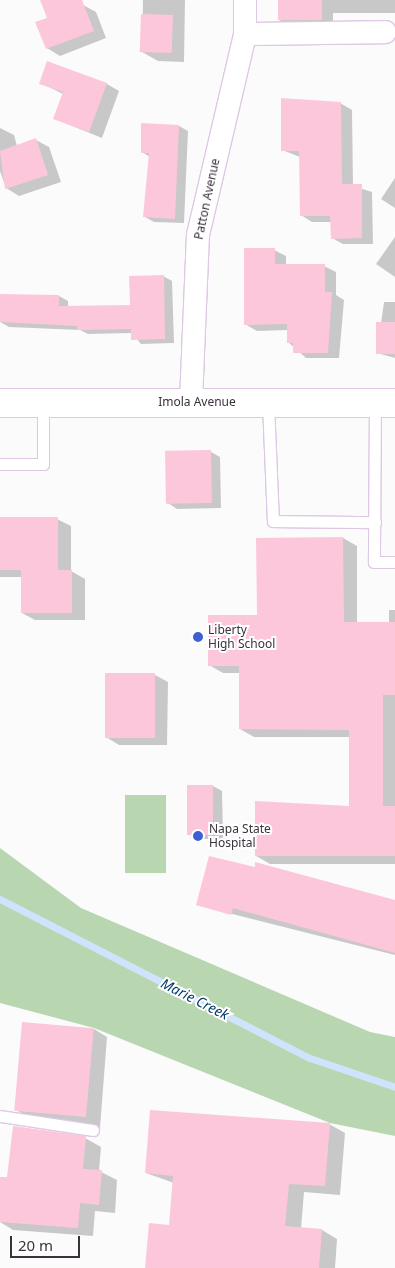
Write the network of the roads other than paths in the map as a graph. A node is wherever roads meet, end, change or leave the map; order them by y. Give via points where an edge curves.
1 (245, 0) edge
2 (385, 32) dead end
3 (245, 34) junction
4 (191, 402) junction
5 (0, 403) edge
6 (268, 403) junction
7 (43, 404) junction
8 (385, 404) edge
9 (0, 464) edge
10 (375, 522) junction
11 (395, 562) edge
12 (0, 1116) edge
13 (93, 1130) dead end

1 - 3 street, Patton Avenue
2 - 3 street
3 - 4 street, Patton Avenue via 198,235
4 - 6 street, Imola Avenue
4 - 7 street, Imola Avenue
5 - 7 street, Imola Avenue
6 - 8 street, Imola Avenue
6 - 10 lane via 273,521
7 - 9 lane via 43,464
8 - 10 lane via 375,481
10 - 11 lane via 374,562
12 - 13 lane

